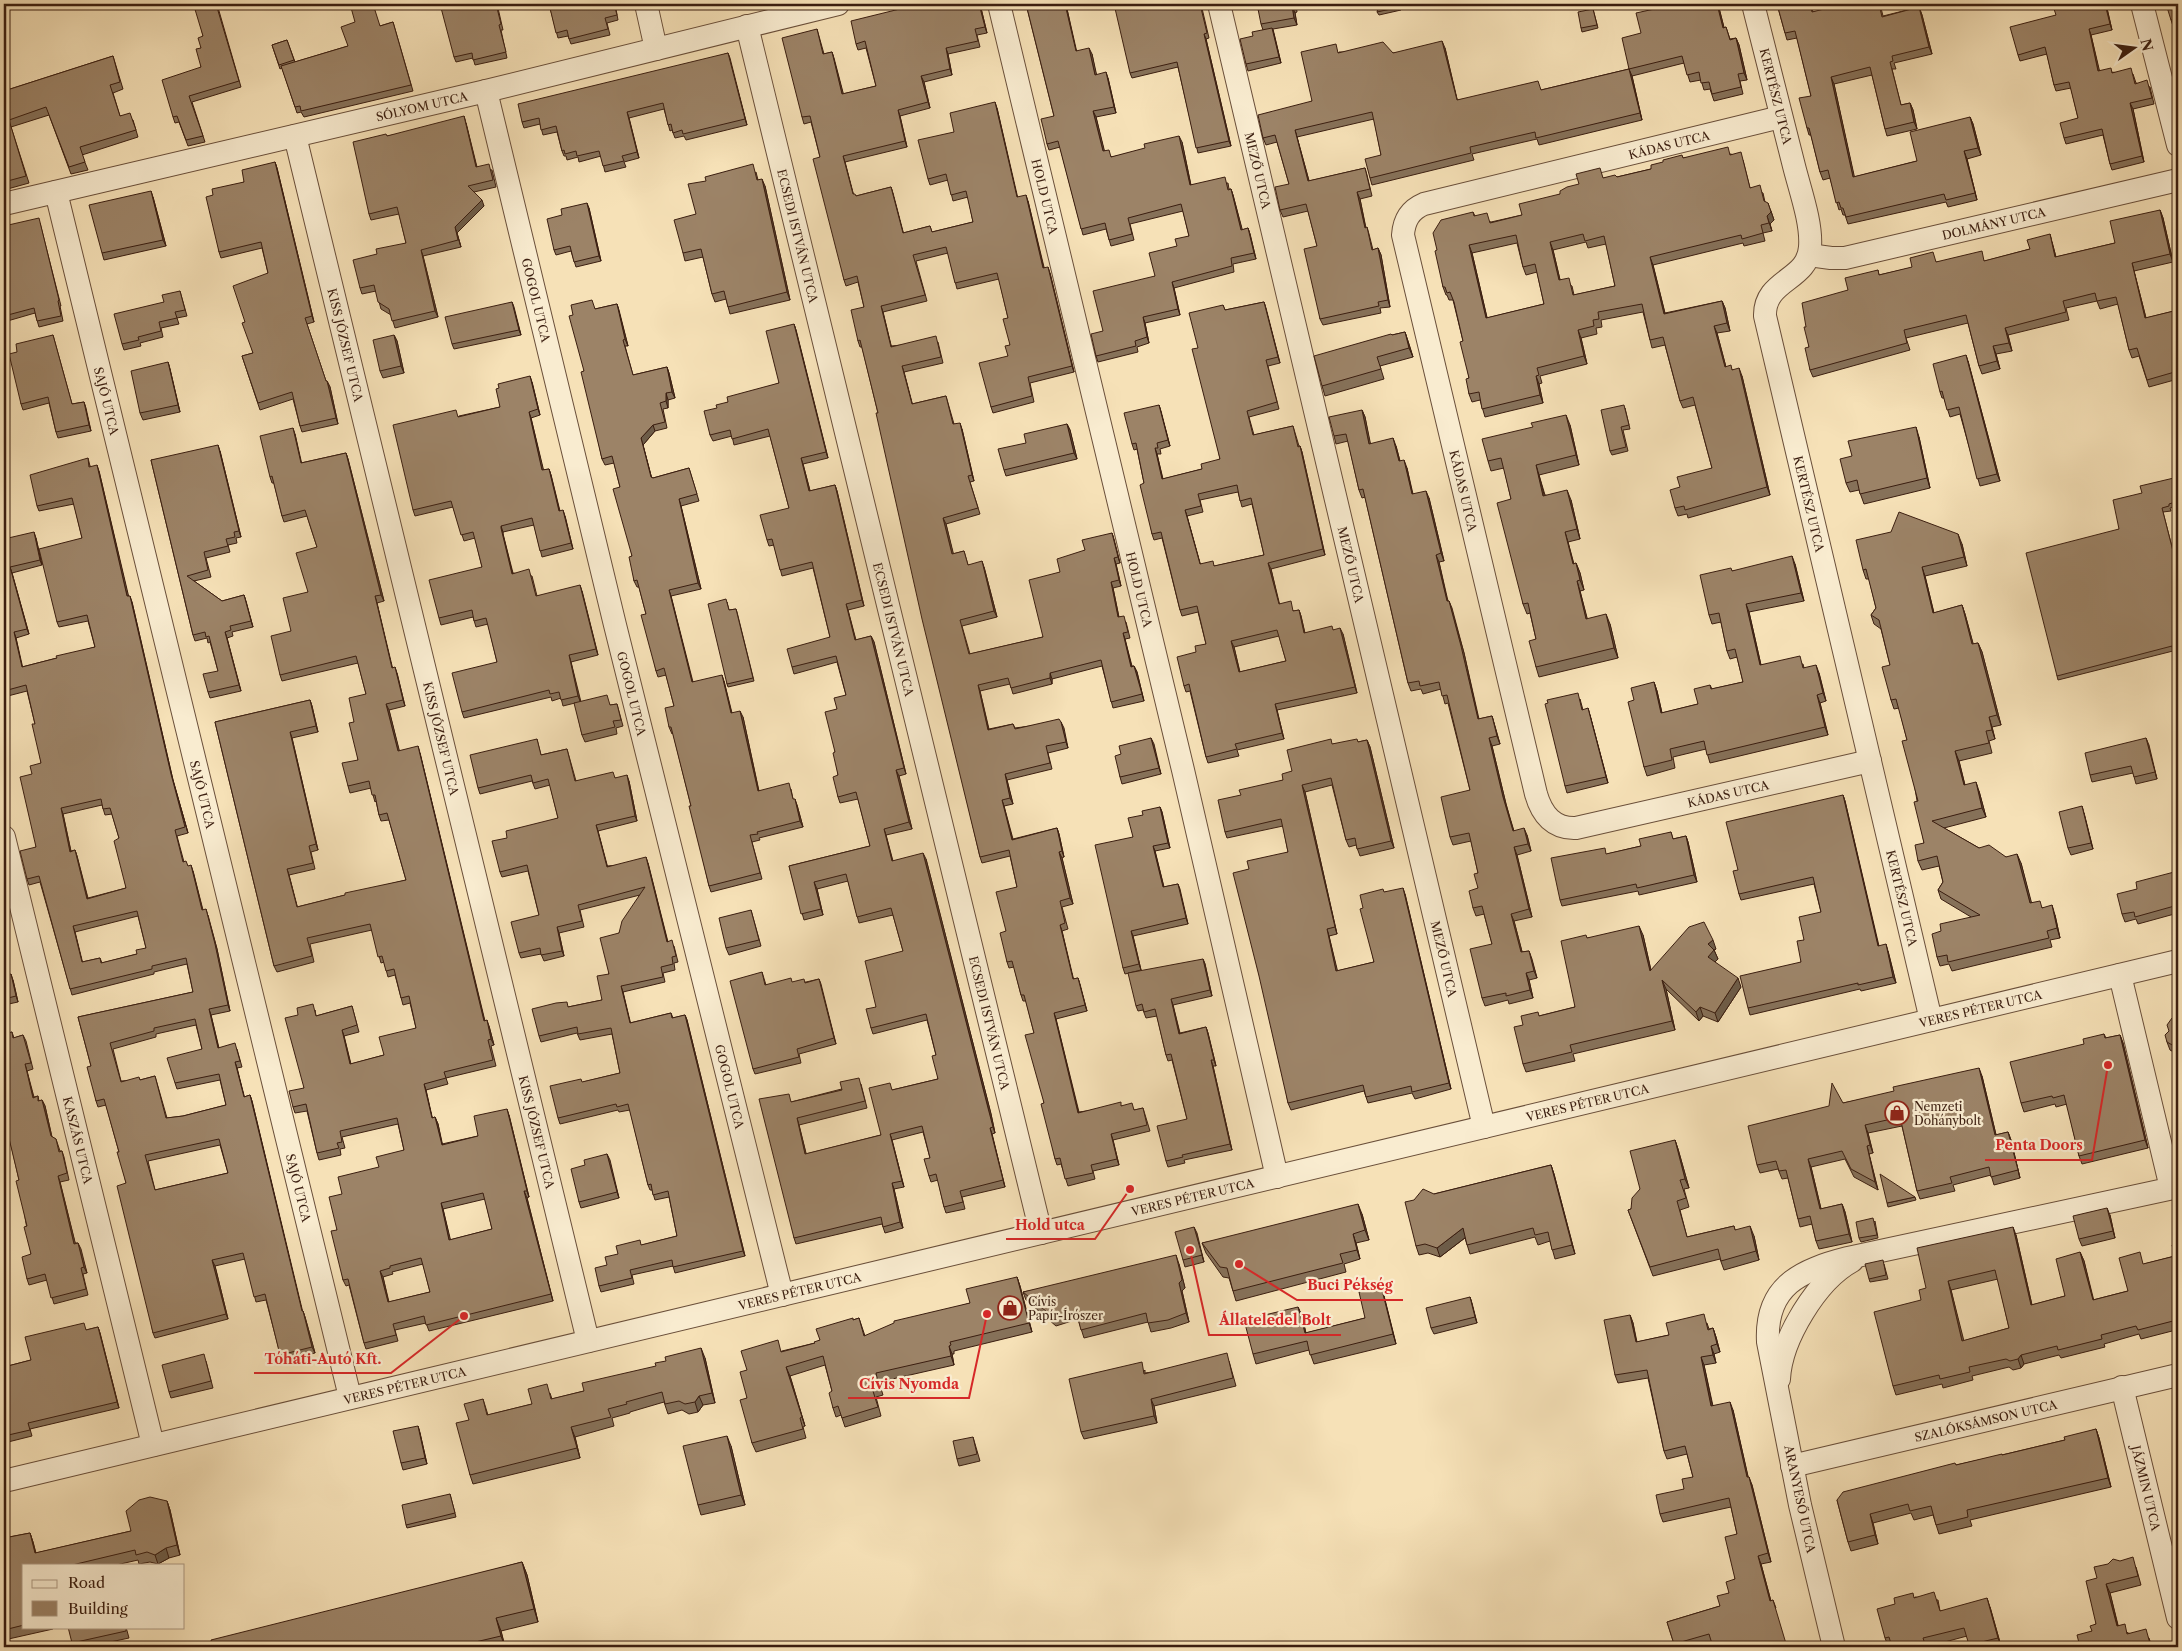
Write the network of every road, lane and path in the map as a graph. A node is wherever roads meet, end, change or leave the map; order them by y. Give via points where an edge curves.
1 (646, 4) edge
2 (838, 4) edge
3 (999, 4) edge
4 (1219, 4) edge
5 (1753, 4) edge
6 (2142, 4) edge
7 (748, 26) junction
8 (656, 49) junction
9 (486, 91) junction
10 (1782, 117) junction
11 (295, 136) junction
12 (2178, 145) edge
13 (2178, 180) edge
14 (56, 192) junction
15 (4, 204) edge
16 (1809, 255) junction
17 (1870, 761) junction
18 (4, 837) edge
19 (2178, 961) edge
20 (2120, 975) junction
21 (1932, 1020) junction
22 (1484, 1127) junction
23 (1277, 1176) junction
24 (2175, 1187) edge
25 (1041, 1232) junction
26 (1871, 1252) junction
27 (782, 1295) junction
28 (588, 1341) junction
29 (2178, 1374) edge
30 (2122, 1387) junction
31 (1778, 1395) junction
32 (350, 1397) junction
33 (153, 1445) junction
34 (1792, 1466) junction
35 (4, 1481) edge
36 (2178, 1618) edge
37 (1834, 1647) edge

1 - 8 street
2 - 7 street, SÓLYOM UTCA
3 - 23 street, HOLD UTCA
4 - 22 street, MEZŐ UTCA
5 - 10 street, KERTÉSZ UTCA
6 - 12 street
7 - 8 street, SÓLYOM UTCA
7 - 25 street, ECSEDI ISTVÁN UTCA
8 - 9 street, SÓLYOM UTCA
9 - 11 street, SÓLYOM UTCA
9 - 27 street, GOGOL UTCA
10 - 16 street, KERTÉSZ UTCA via 1808,227
10 - 17 street, KÁDAS UTCA via 1424,204 1407,218 1404,242 1536,794 1545,815 1559,825 1576,828
11 - 14 street, SÓLYOM UTCA
11 - 28 street, KISS JÓZSEF UTCA
13 - 16 street, DOLMÁNY UTCA via 1846,258
14 - 15 street, SÓLYOM UTCA
14 - 32 street, SAJÓ UTCA
16 - 17 street, KERTÉSZ UTCA via 1799,271 1771,293 1766,302 1765,316
17 - 21 street, KERTÉSZ UTCA
18 - 33 street, KASZÁS UTCA
19 - 20 street, VERES PÉTER UTCA
20 - 21 street, VERES PÉTER UTCA
20 - 24 street
21 - 22 street, VERES PÉTER UTCA
22 - 23 street, VERES PÉTER UTCA
23 - 25 street, VERES PÉTER UTCA
24 - 26 street
25 - 27 street, VERES PÉTER UTCA
26 - 31 street via 1836,1272 1805,1312 1783,1354
26 - 31 street, ARANYESŐ UTCA via 1816,1267 1792,1280 1781,1293 1768,1324 1769,1350
27 - 28 street, VERES PÉTER UTCA
28 - 32 street, VERES PÉTER UTCA
29 - 30 street, SZALÓKSÁMSON UTCA
30 - 34 street, SZALÓKSÁMSON UTCA
30 - 36 street, JÁZMIN UTCA
31 - 34 street, ARANYESŐ UTCA
32 - 33 street, VERES PÉTER UTCA
33 - 35 street, VERES PÉTER UTCA
34 - 37 street, ARANYESŐ UTCA

